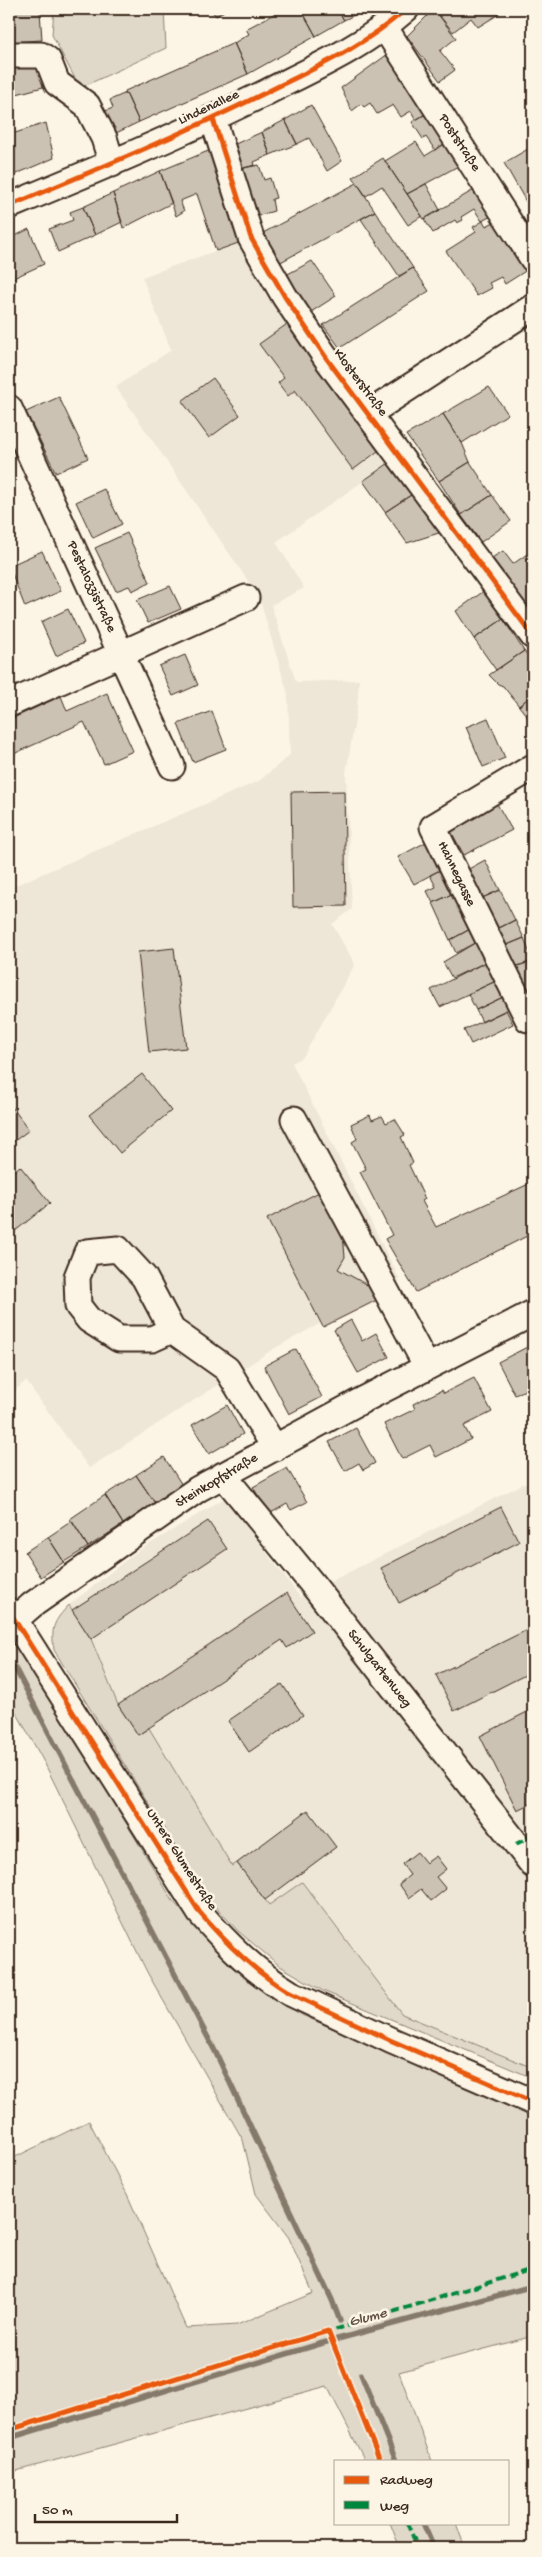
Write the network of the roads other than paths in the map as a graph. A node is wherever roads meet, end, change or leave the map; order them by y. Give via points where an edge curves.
1 (406, 9) edge
2 (385, 28) junction
3 (9, 55) edge
4 (214, 119) junction
5 (112, 164) junction
6 (9, 206) edge
7 (533, 259) edge
8 (533, 307) edge
9 (9, 408) edge
10 (368, 414) junction
11 (246, 598) dead end
12 (531, 630) edge
13 (122, 655) junction
14 (9, 704) edge
15 (172, 766) dead end
16 (533, 767) edge
17 (533, 1016) edge
18 (294, 1119) dead end
19 (533, 1313) edge
20 (172, 1330) dead end
21 (434, 1364) junction
22 (274, 1448) junction
23 (223, 1475) junction
24 (11, 1618) edge
25 (533, 1865) edge
26 (533, 2102) edge

1 - 2 street, Lindenallee
2 - 4 street, Lindenallee via 339,57
2 - 7 street, Poststraße
3 - 5 street via 40,55 48,60 57,83 87,105 104,138
4 - 5 street, Lindenallee
4 - 10 street, Klosterstraße via 250,238 285,297
5 - 6 street, Lindenallee
8 - 10 street
9 - 13 street, Pestalozzistraße
10 - 12 street, Klosterstraße
11 - 13 street
13 - 14 street
13 - 15 street, Pestalozzistraße
16 - 17 street, Hahnegasse via 433,827 528,1020
18 - 21 street
19 - 21 street, Steinkopfstraße
20 - 22 street via 227,1369
21 - 22 street, Steinkopfstraße
22 - 23 street, Steinkopfstraße
23 - 24 street, Steinkopfstraße
23 - 25 street, Schulgartenweg
24 - 26 street, Untere Glumestraße via 200,1913 236,1951 269,1980 290,1993

